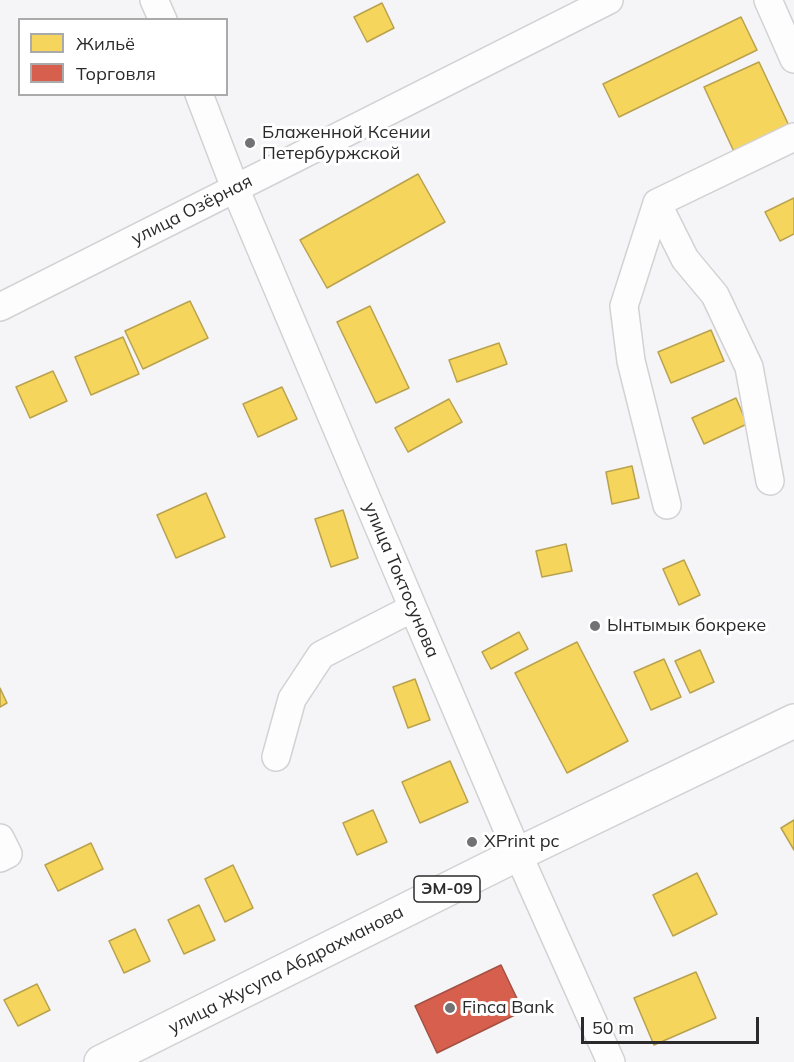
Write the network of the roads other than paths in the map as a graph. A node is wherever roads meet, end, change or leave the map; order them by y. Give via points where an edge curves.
1 (154, 0) edge
2 (609, 0) edge
3 (768, 0) edge
4 (572, 8) edge
5 (162, 18) edge
6 (794, 59) edge
7 (200, 96) edge
8 (794, 137) edge
9 (235, 188) junction
10 (657, 203) junction
11 (0, 307) edge
12 (770, 481) dead end
13 (667, 505) dead end
14 (413, 608) junction
15 (794, 721) edge
16 (276, 757) dead end
17 (0, 838) edge
18 (518, 854) junction
19 (0, 858) edge
20 (101, 1062) edge
21 (611, 1062) edge

1 - 5 street
2 - 4 street, улица Озёрная
3 - 6 street
4 - 9 street, улица Озёрная
7 - 9 street, улица Токтосунова
8 - 10 street
9 - 11 street, улица Озёрная
9 - 14 street, улица Токтосунова
10 - 12 street via 685,259 715,295 749,367
10 - 13 street via 624,306 631,361
14 - 16 street via 321,655 292,699
14 - 18 street, улица Токтосунова
15 - 18 highway, улица Жусупа Абдрахманова / ЭМ-09
17 - 19 street via 8,854
18 - 20 highway, улица Жусупа Абдрахманова / ЭМ-09
18 - 21 street, улица Токтосунова

